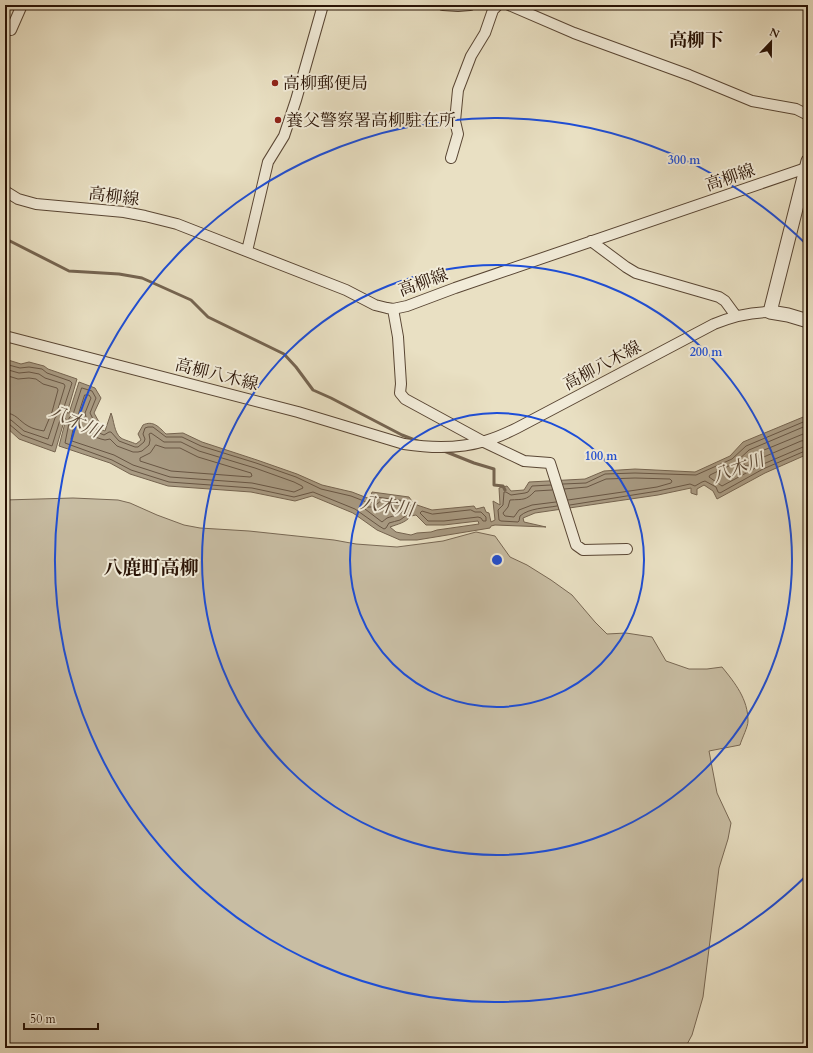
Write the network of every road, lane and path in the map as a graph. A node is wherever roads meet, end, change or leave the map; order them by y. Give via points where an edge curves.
1 (22, 5) edge
2 (323, 5) edge
3 (443, 5) edge
4 (470, 5) edge
5 (498, 5) edge
6 (509, 5) edge
7 (11, 30) dead end
8 (808, 115) edge
9 (451, 158) dead end
10 (807, 164) edge
11 (5, 191) edge
12 (590, 241) junction
13 (247, 251) junction
14 (393, 309) junction
15 (770, 312) junction
16 (736, 316) junction
17 (808, 321) edge
18 (5, 336) edge
19 (484, 442) junction
20 (627, 549) dead end

1 - 7 street
2 - 13 street via 284,136 268,162
3 - 4 street
5 - 9 street via 493,10 485,33 471,56 458,90 458,134
6 - 8 street via 574,33 752,101 796,109
10 - 12 street, 高柳線
10 - 15 street
11 - 13 street, 高柳線 via 18,199 36,204 156,218
12 - 14 street, 高柳線
12 - 16 street via 636,272 719,296
13 - 14 street, 高柳線 via 346,290 375,305
14 - 19 street via 398,337 400,393 411,403
15 - 16 street, 高柳八木線
15 - 17 street
16 - 19 street, 高柳八木線 via 700,330 517,428
18 - 19 street, 高柳八木線 via 262,402 386,439 420,446 450,447
19 - 20 street via 524,461 550,463 576,545 583,550

